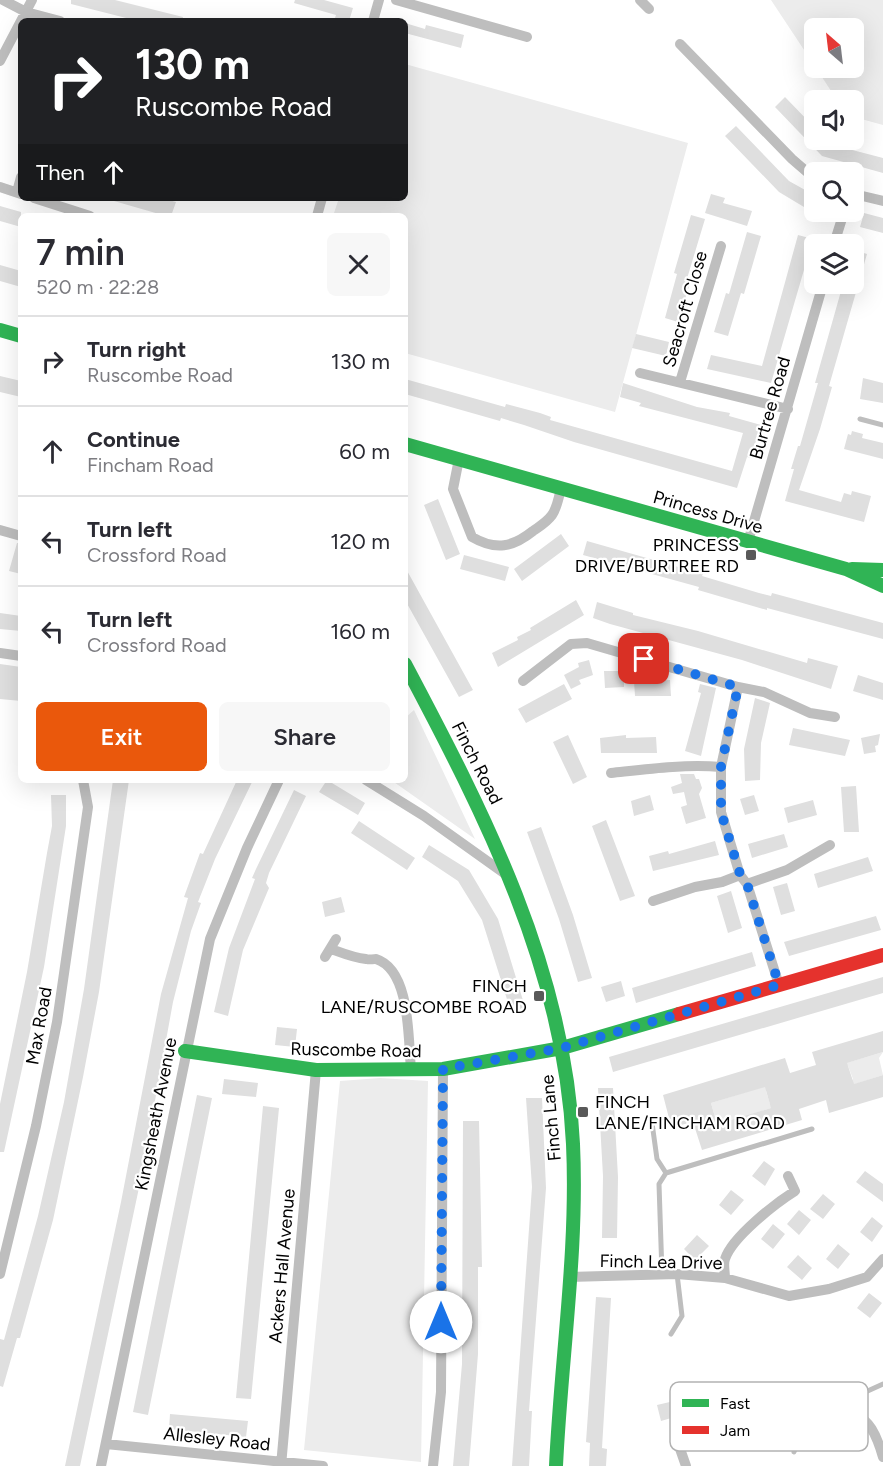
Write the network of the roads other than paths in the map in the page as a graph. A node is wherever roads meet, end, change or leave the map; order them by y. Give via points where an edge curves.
1 (3, 0) edge
2 (32, 0) edge
3 (378, 0) edge
4 (396, 0) edge
5 (640, 0) edge
6 (649, 9) dead end
7 (26, 12) junction
8 (23, 18) edge
9 (49, 18) edge
10 (374, 18) edge
11 (18, 27) edge
12 (527, 37) dead end
13 (680, 44) dead end
14 (0, 61) edge
15 (804, 169) edge
16 (0, 187) edge
17 (18, 193) edge
18 (864, 196) edge
19 (43, 201) edge
20 (883, 201) edge
21 (81, 213) edge
22 (721, 246) dead end
23 (820, 294) edge
24 (0, 330) edge
25 (18, 335) edge
26 (640, 373) dead end
27 (680, 382) junction
28 (788, 409) junction
29 (860, 419) dead end
30 (883, 425) edge
31 (408, 445) edge
32 (459, 459) junction
33 (561, 488) junction
34 (0, 530) edge
35 (18, 535) edge
36 (748, 542) junction
37 (846, 569) junction
38 (883, 570) edge
39 (883, 586) edge
40 (0, 653) edge
41 (18, 656) edge
42 (408, 670) edge
43 (523, 681) dead end
44 (738, 687) junction
45 (835, 717) dead end
46 (721, 767) junction
47 (611, 774) dead end
48 (84, 783) edge
49 (278, 783) edge
50 (371, 783) edge
51 (830, 844) dead end
52 (740, 874) junction
53 (513, 880) junction
54 (747, 884) junction
55 (653, 901) dead end
56 (330, 948) dead end
57 (883, 955) edge
58 (779, 985) junction
59 (562, 1048) junction
60 (185, 1051) junction
61 (411, 1069) junction
62 (443, 1069) junction
63 (316, 1070) junction
64 (652, 1123) dead end
65 (812, 1129) dead end
66 (666, 1173) junction
67 (788, 1176) dead end
68 (883, 1259) edge
69 (0, 1275) edge
70 (677, 1275) junction
71 (662, 1276) junction
72 (569, 1277) junction
73 (724, 1278) junction
74 (671, 1334) dead end
75 (883, 1384) edge
76 (868, 1391) edge
77 (868, 1422) edge
78 (106, 1444) junction
79 (681, 1451) edge
80 (883, 1457) edge
81 (282, 1464) edge
82 (101, 1466) edge
83 (324, 1466) edge
84 (433, 1466) edge
85 (556, 1466) edge
86 (686, 1466) edge

1 - 7 street
2 - 7 street
3 - 10 street
4 - 12 street
5 - 6 street
7 - 8 street
7 - 9 street
11 - 14 street
13 - 15 street
16 - 17 street
18 - 20 street
19 - 21 street
22 - 27 street, Seacroft Close
23 - 28 street, Burtree Road
24 - 25 street
26 - 27 street
27 - 28 street
28 - 36 street, Burtree Road
29 - 30 lane
31 - 32 street, Princess Drive
32 - 33 street, Princess Drive
32 - 33 street via 454,493 472,537 491,545 513,545 546,521
33 - 36 street, Princess Drive
34 - 35 street
36 - 37 street, Princess Drive
37 - 38 street, Princess Drive
37 - 39 street, Princess Drive
40 - 41 street
42 - 53 street, Finch Road via 476,797
43 - 44 street via 571,644 588,644
44 - 45 street via 764,692 810,713
44 - 46 street
46 - 47 street via 687,765
46 - 52 street via 721,812
48 - 69 street, Max Road via 88,807 57,1022
49 - 60 street, Kingsheath Avenue via 210,939
50 - 53 street
51 - 54 street via 788,870
52 - 54 street
52 - 55 street
53 - 59 street, Finch Lane
54 - 58 street
56 - 61 street via 375,959 398,980 405,1005
57 - 58 street, Ruscombe Road
58 - 59 street, Ruscombe Road
59 - 62 street, Ruscombe Road
59 - 72 street, Finch Lane via 573,1142
60 - 63 street, Ruscombe Road
60 - 78 street, Kingsheath Avenue
61 - 62 street, Ruscombe Road
61 - 63 street, Ruscombe Road
62 - 84 street via 441,1392
63 - 81 street, Ackers Hall Avenue
64 - 66 lane via 657,1159
65 - 66 lane
66 - 71 lane via 659,1184
67 - 73 street via 795,1191 765,1210 739,1240 725,1259
68 - 73 street, Finch Lea Drive via 867,1277 789,1296
70 - 71 street, Finch Lea Drive
70 - 73 street, Finch Lea Drive
70 - 74 lane via 682,1316
71 - 72 street, Finch Lea Drive
72 - 85 street, Finch Lane
75 - 76 lane
77 - 80 street
78 - 81 street, Allesley Road
78 - 82 street, Kingsheath Avenue
79 - 86 street
81 - 83 street, Allesley Road

